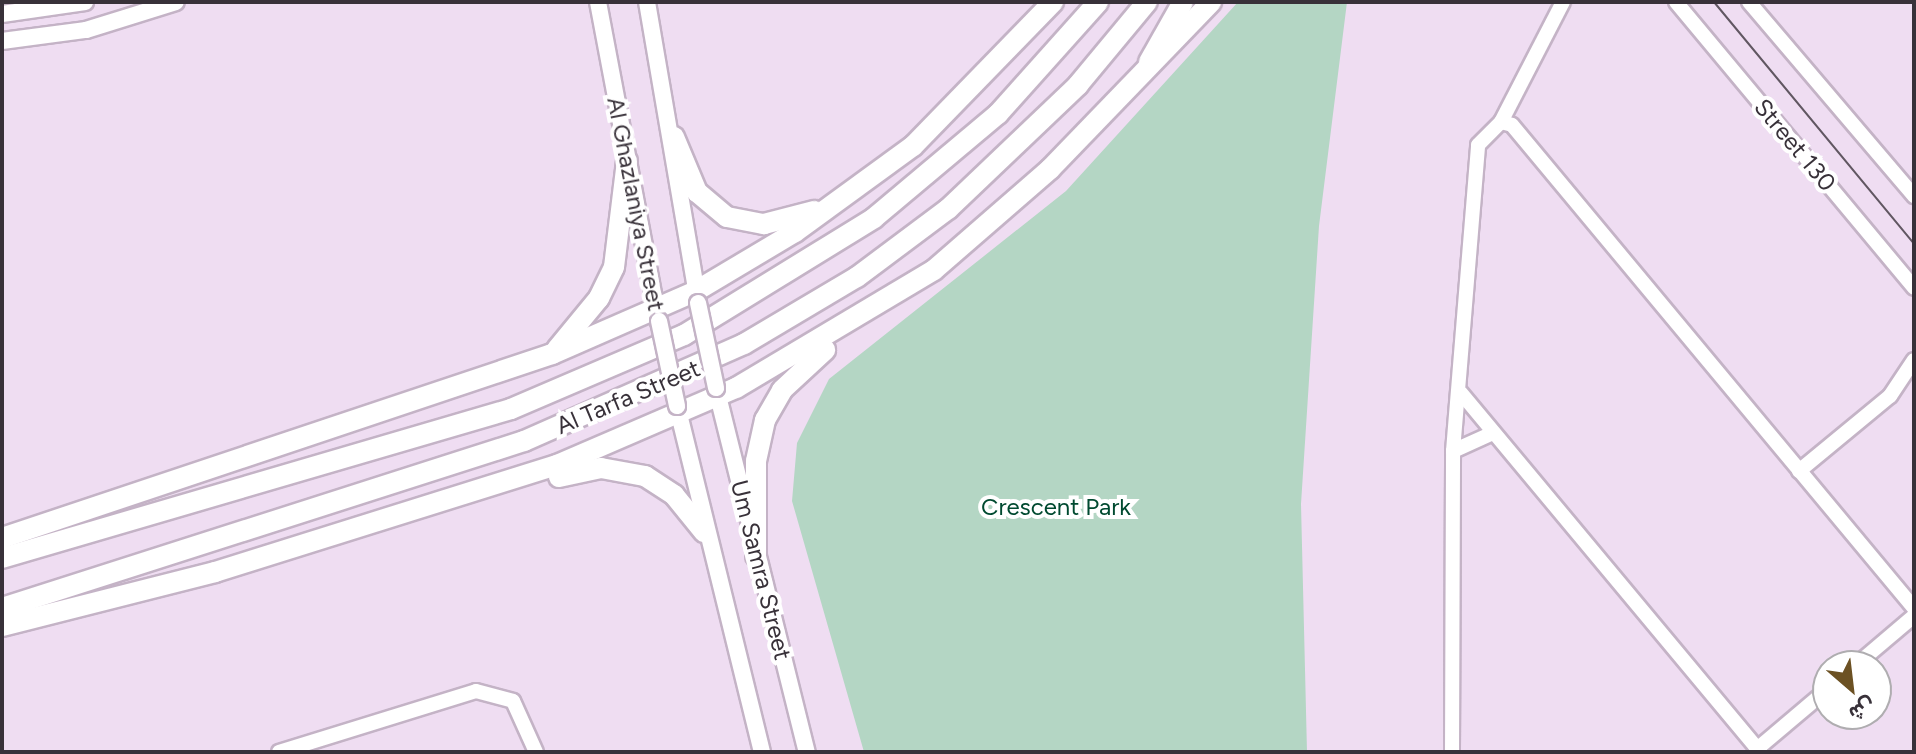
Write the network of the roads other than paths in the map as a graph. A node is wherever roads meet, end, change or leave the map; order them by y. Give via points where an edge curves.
1 (85, 2) edge
2 (176, 2) edge
3 (598, 2) edge
4 (647, 2) edge
5 (1053, 2) edge
6 (1098, 2) edge
7 (1147, 2) edge
8 (1183, 2) edge
9 (1211, 2) edge
10 (1749, 2) edge
11 (1676, 3) edge
12 (1559, 6) edge
13 (2, 14) edge
14 (2, 41) edge
15 (1135, 86) junction
16 (1501, 122) junction
17 (674, 137) junction
18 (627, 161) junction
19 (1914, 196) edge
20 (833, 205) junction
21 (1914, 288) edge
22 (697, 297) junction
23 (658, 316) junction
24 (850, 324) junction
25 (552, 354) junction
26 (1914, 360) edge
27 (1914, 384) edge
28 (717, 392) junction
29 (1461, 393) junction
30 (1890, 396) junction
31 (677, 410) junction
32 (1493, 433) junction
33 (1453, 451) junction
34 (1799, 471) junction
35 (507, 481) junction
36 (704, 532) junction
37 (2, 538) edge
38 (756, 556) junction
39 (2, 558) edge
40 (2, 608) edge
41 (1914, 608) edge
42 (1914, 616) edge
43 (2, 626) edge
44 (1874, 650) edge
45 (1812, 703) edge
46 (1758, 751) edge
47 (279, 752) edge
48 (536, 752) edge
49 (762, 752) edge
50 (807, 752) edge
51 (1452, 752) edge

1 - 13 street
2 - 14 street via 86,30
3 - 18 street, Al Ghazlaniya Street
4 - 17 street, Al Ghazlaniya Street
5 - 20 main road via 954,110
6 - 39 main road, Al Tarfa Street via 998,114 874,218 684,335 511,409
7 - 40 main road, Al Tarfa Street via 1078,85 948,209 857,277 732,351 524,441
8 - 15 main road
9 - 15 main road
10 - 19 street
11 - 21 street, Street 130
12 - 16 street
15 - 24 main road via 993,222
16 - 29 street via 1478,145
16 - 34 street via 1512,125
17 - 20 main road via 697,192 727,217 764,224
17 - 22 street, Al Ghazlaniya Street
18 - 23 street, Al Ghazlaniya Street
18 - 25 main road via 614,267 599,298
20 - 22 main road
22 - 23 main road
22 - 28 street, Al Ghazlaniya Street, bridge
23 - 25 main road
23 - 31 street, Al Ghazlaniya Street, bridge
24 - 28 main road
24 - 38 main road via 782,390 765,420 756,461
25 - 37 main road
26 - 30 street
27 - 30 street
28 - 31 main road
28 - 38 street, Um Samra Street
29 - 32 street
29 - 33 street
30 - 34 street
31 - 35 main road
31 - 36 street, Um Samra Street
32 - 33 street
32 - 46 street
33 - 51 street
34 - 41 street
35 - 36 main road via 627,471 662,485
35 - 43 main road via 215,572
36 - 49 street, Um Samra Street
38 - 50 street, Um Samra Street
42 - 44 street
45 - 46 street
47 - 48 street via 476,691 513,701

